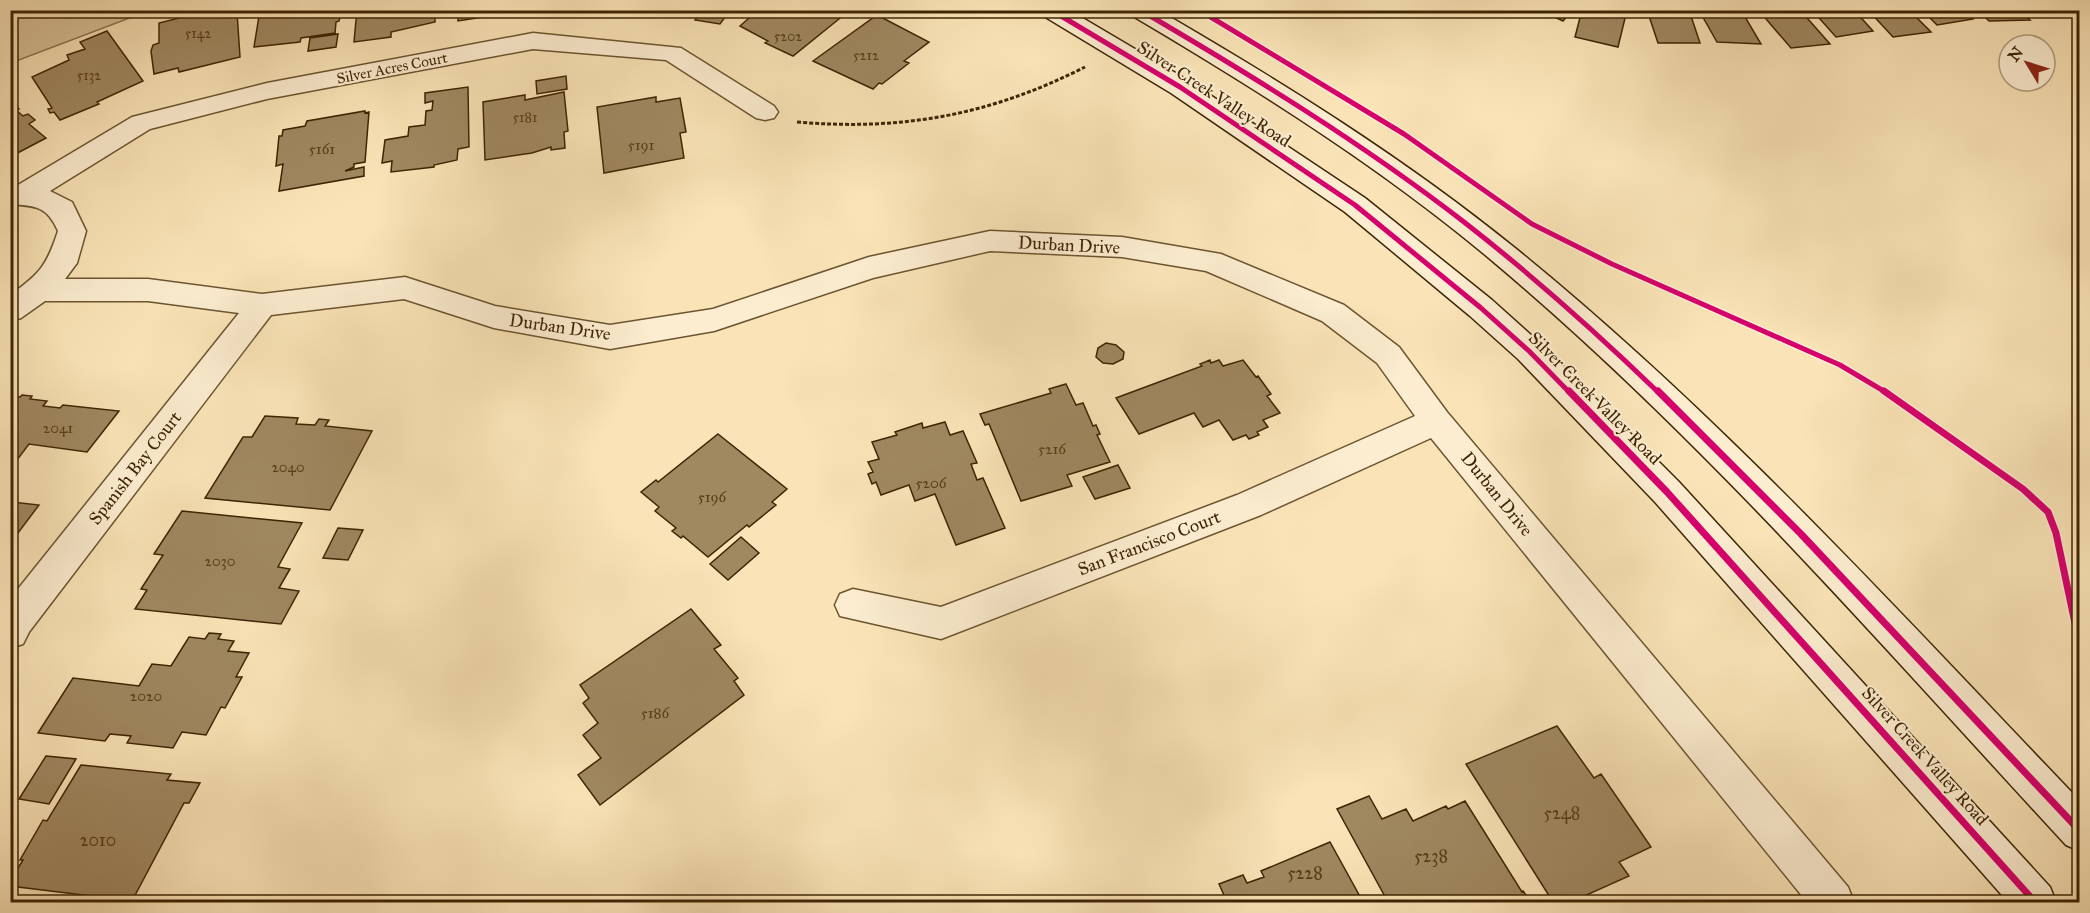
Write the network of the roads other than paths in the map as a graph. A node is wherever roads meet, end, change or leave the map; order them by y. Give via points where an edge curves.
1 (1051, 10) edge
2 (1140, 10) edge
3 (765, 112) road end
4 (17, 194) edge
5 (39, 290) junction
6 (262, 305) junction
7 (10, 310) edge
8 (1436, 421) junction
9 (853, 605) dead end
10 (10, 632) edge
11 (2079, 831) edge
12 (1828, 901) edge
13 (2035, 903) edge

1 - 13 street, Silver Creek Valley Road via 1180,87 1355,205 1529,351 1667,492
2 - 11 street, Silver Creek Valley Road via 1376,158 1504,255 1590,328 1736,468
3 - 4 street, Silver Acres Court via 672,53 533,42 267,91 141,123
4 - 5 street via 40,197 62,208 72,231 63,263
5 - 6 street, Durban Drive via 148,290
5 - 7 street
6 - 8 street, Durban Drive via 405,288 494,317 610,337 714,320 869,268 990,241 1122,247 1211,261 1333,313 1388,355
6 - 10 street, Spanish Bay Court
8 - 9 street, San Francisco Court via 1249,505 941,623
8 - 12 street, Durban Drive

